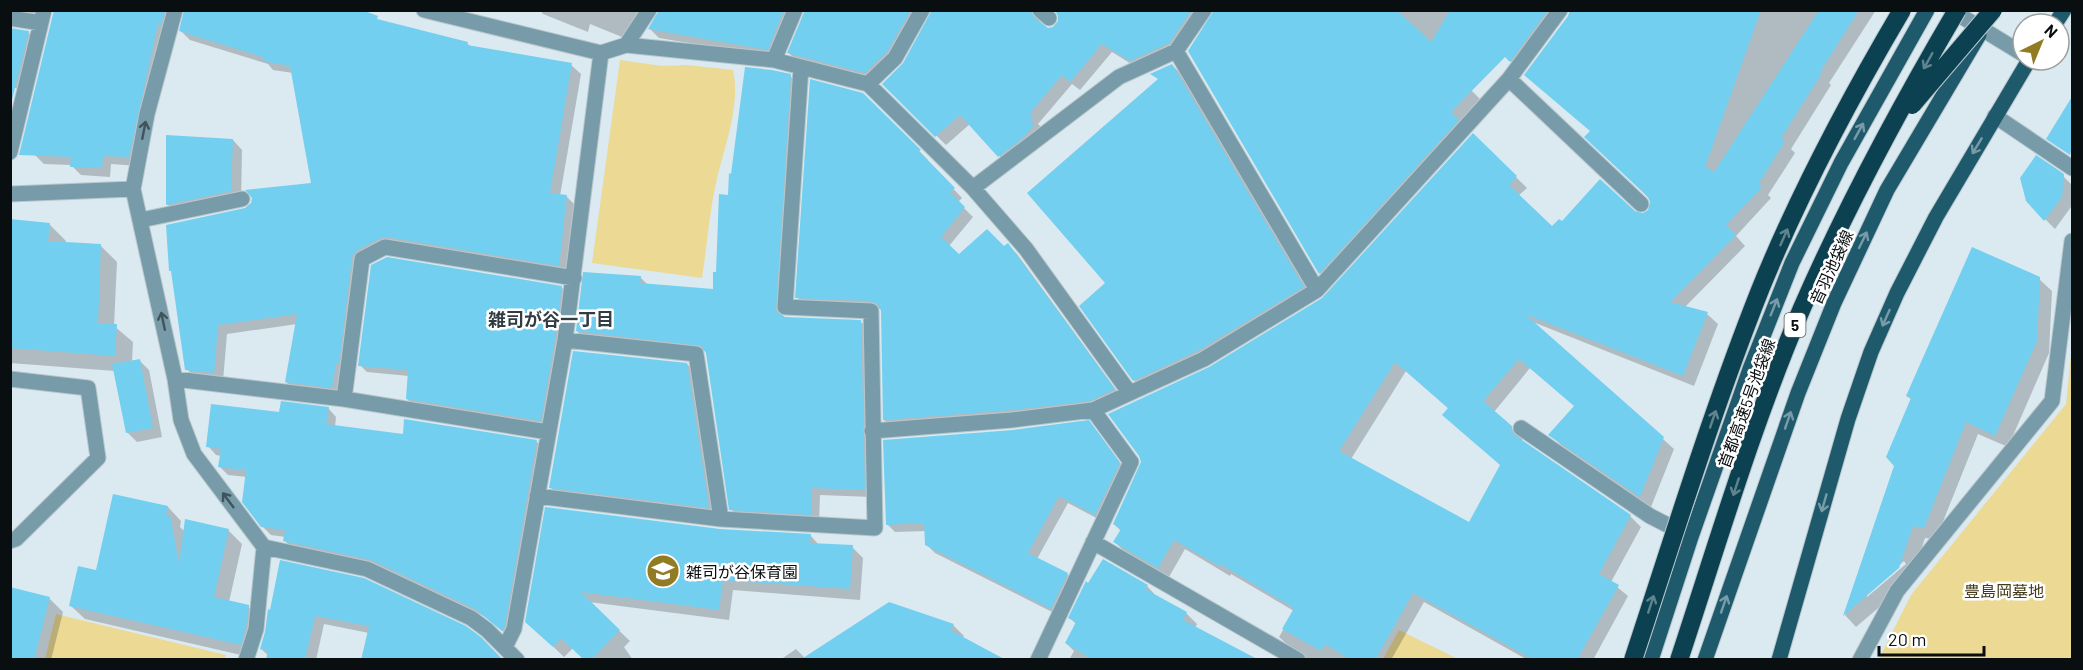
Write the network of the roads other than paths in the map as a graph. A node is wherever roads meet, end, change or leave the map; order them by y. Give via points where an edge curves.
1 (175, 10) edge
2 (424, 10) edge
3 (649, 10) edge
4 (795, 10) edge
5 (922, 10) edge
6 (1204, 10) edge
7 (1560, 10) edge
8 (1902, 10) edge
9 (1927, 10) edge
10 (1951, 10) edge
11 (1957, 10) edge
12 (1994, 10) edge
13 (42, 17) edge
14 (10, 18) edge
15 (1982, 29) junction
16 (626, 45) junction
17 (2011, 47) edge
18 (1176, 51) junction
19 (602, 53) junction
20 (774, 60) junction
21 (801, 67) junction
22 (2022, 72) edge
23 (1509, 79) junction
24 (868, 84) junction
25 (1995, 116) junction
26 (1885, 137) junction
27 (10, 152) edge
28 (2073, 168) edge
29 (133, 189) junction
30 (973, 189) junction
31 (10, 194) edge
32 (242, 199) dead end
33 (1641, 204) dead end
34 (141, 220) junction
35 (2073, 241) edge
36 (574, 278) junction
37 (1317, 290) junction
38 (565, 340) junction
39 (10, 379) edge
40 (175, 380) junction
41 (1129, 392) junction
42 (344, 399) junction
43 (1093, 410) junction
44 (1521, 428) dead end
45 (872, 431) junction
46 (548, 432) junction
47 (537, 496) junction
48 (721, 519) junction
49 (1691, 537) junction
50 (10, 541) edge
51 (1093, 542) junction
52 (264, 547) junction
53 (505, 647) junction
54 (246, 660) edge
55 (517, 660) edge
56 (1038, 660) edge
57 (1298, 660) edge
58 (1633, 660) edge
59 (1651, 660) edge
60 (1679, 660) edge
61 (1705, 660) edge
62 (1779, 660) edge
63 (1860, 660) edge

29 -> 1 street via 147,114
2 - 19 street
3 - 16 street
4 - 20 street
5 - 24 street via 895,58
6 - 18 street
7 - 23 street
58 -> 8 highway, 首都高速5号池袋線, bridge via 1761,289 1803,196
49 -> 9 main road via 1792,263 1841,163
10 - 15 street
11 -> 26 highway, 首都高速5号池袋線 / 5, bridge
12 - 15 main road, 音羽池袋線
12 - 26 highway, bridge
13 - 14 street
13 - 27 street
15 - 17 street
61 -> 15 main road, 音羽池袋線 via 1798,393 1834,303 1887,190
16 - 19 street
16 - 20 street
18 - 30 street via 1119,77
18 - 37 street
19 - 36 street
20 - 21 street
21 - 24 street
21 - 45 street via 785,307 871,311
22 - 25 main road
23 - 33 street
23 - 37 street
24 - 30 street
25 - 28 street
25 -> 62 main road via 1936,217 1871,352
26 -> 60 highway, 首都高速5号池袋線 / 5, bridge via 1842,219 1775,376
29 - 31 street
29 - 34 street
30 - 41 street via 1026,249
32 - 34 street
40 -> 34 street
35 - 63 street via 2052,401 1897,591
36 - 38 street
36 - 42 street via 385,247 362,259
37 - 41 street via 1204,359
38 - 46 street
38 - 48 street via 696,354
39 - 50 street via 88,388 98,458
40 - 42 street
52 -> 40 street via 194,453 181,420
41 - 43 street
42 - 46 street
43 - 45 street
43 - 51 street via 1131,462
44 - 49 street via 1650,516
45 - 48 street via 875,528
46 - 47 street
47 - 48 street
47 - 53 street via 514,629
49 - 59 main road
51 - 56 street
51 - 57 street
52 - 53 street via 367,569 471,618
52 - 54 street via 256,629
53 - 55 street

